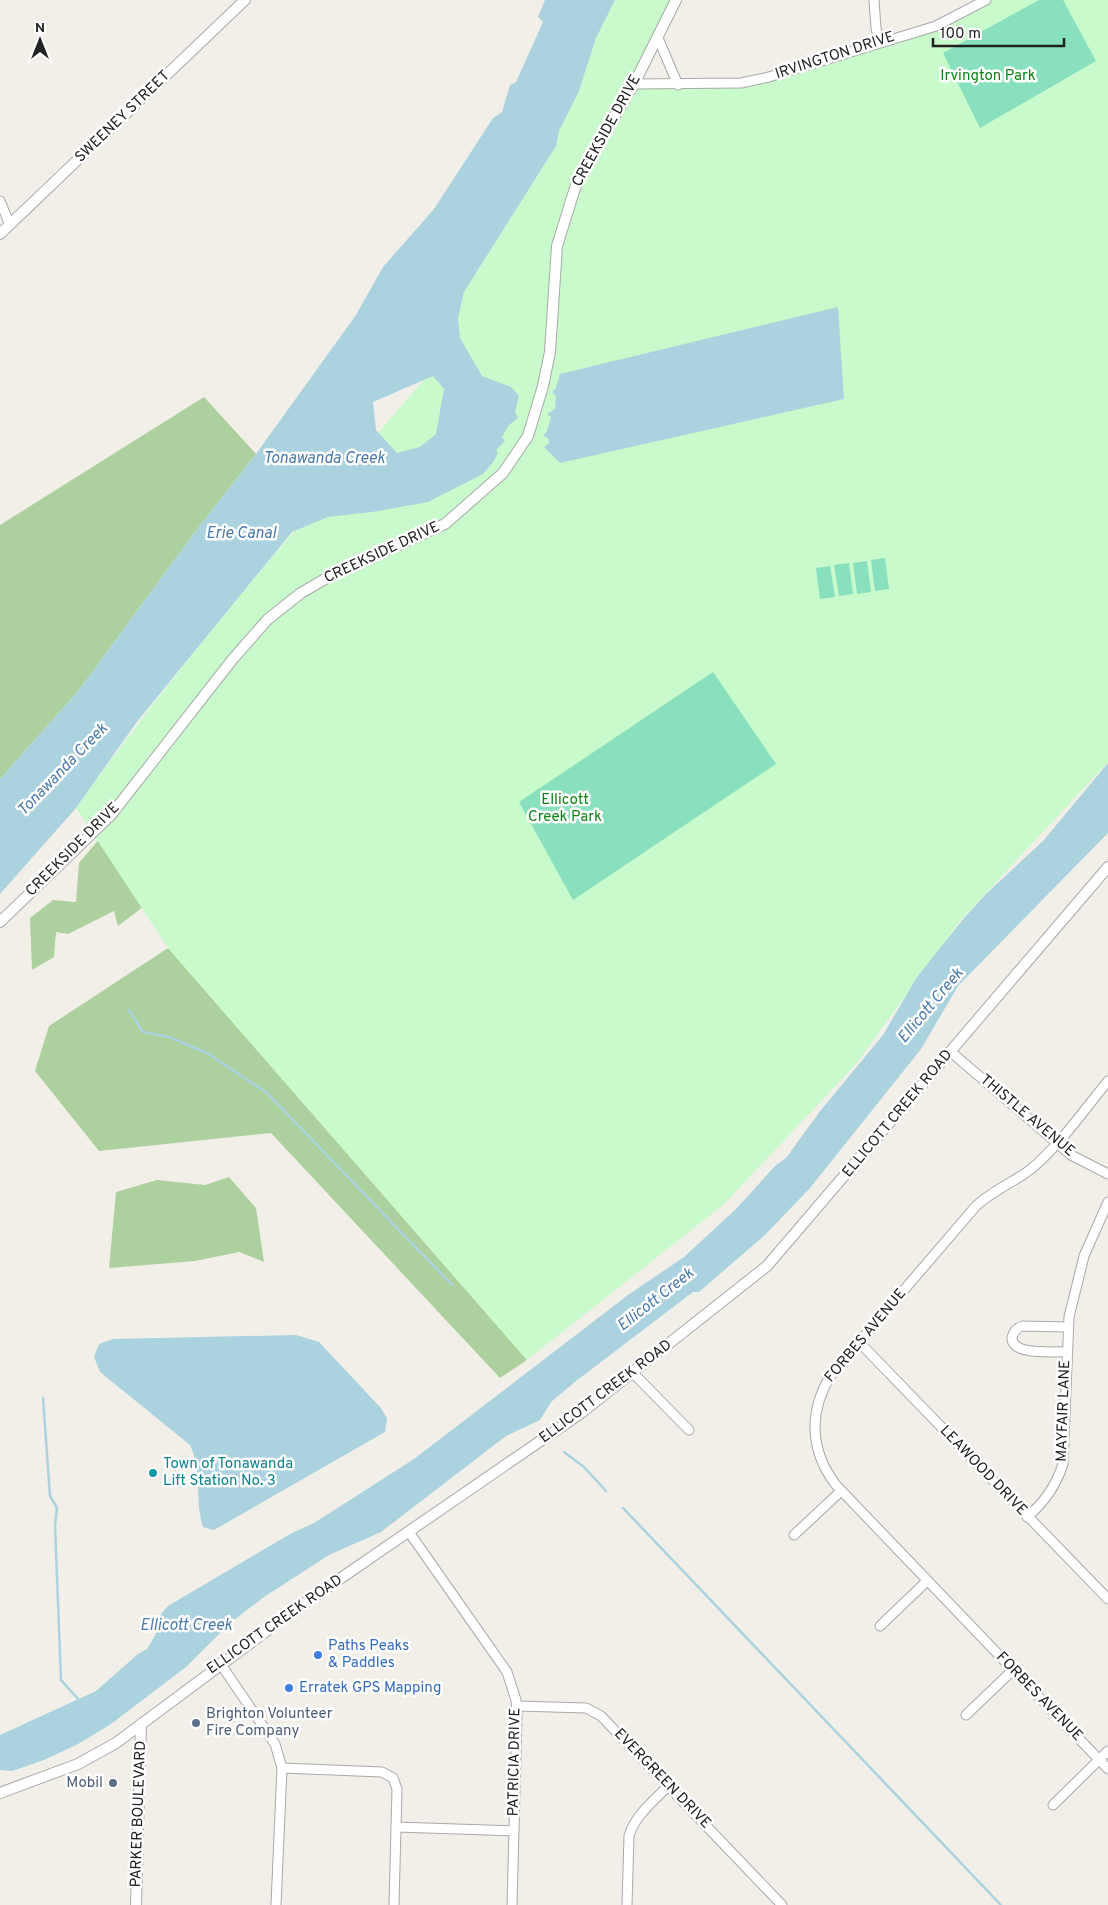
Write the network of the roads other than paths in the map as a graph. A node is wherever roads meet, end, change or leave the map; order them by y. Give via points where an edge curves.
1 (245, 0) edge
2 (676, 0) edge
3 (874, 0) edge
4 (986, 0) edge
5 (658, 38) junction
6 (879, 42) junction
7 (634, 84) junction
8 (678, 85) junction
9 (0, 201) edge
10 (10, 225) junction
11 (0, 234) edge
12 (1108, 867) edge
13 (0, 922) edge
14 (951, 1052) junction
15 (1108, 1081) edge
16 (1056, 1142) junction
17 (1108, 1174) edge
18 (1108, 1202) edge
19 (1067, 1327) junction
20 (859, 1342) junction
21 (1066, 1352) junction
22 (633, 1373) junction
23 (689, 1430) dead end
24 (841, 1491) junction
25 (1027, 1517) junction
26 (409, 1532) junction
27 (794, 1535) dead end
28 (927, 1581) junction
29 (1108, 1599) edge
30 (880, 1626) dead end
31 (220, 1663) junction
32 (1013, 1670) junction
33 (517, 1706) junction
34 (966, 1715) dead end
35 (142, 1724) junction
36 (1108, 1751) edge
37 (1099, 1759) junction
38 (282, 1768) junction
39 (1108, 1768) edge
40 (668, 1786) junction
41 (0, 1793) edge
42 (1053, 1805) dead end
43 (396, 1827) junction
44 (514, 1830) junction
45 (136, 1905) edge
46 (276, 1905) edge
47 (394, 1905) edge
48 (512, 1905) edge
49 (627, 1905) edge
50 (782, 1905) edge

1 - 10 street, SWEENEY STREET
2 - 5 street, CREEKSIDE DRIVE
3 - 6 street
4 - 6 street, IRVINGTON DRIVE via 936,26
5 - 7 street, CREEKSIDE DRIVE
5 - 8 street
6 - 8 street, IRVINGTON DRIVE via 741,83
7 - 8 street, IRVINGTON DRIVE
7 - 13 street, CREEKSIDE DRIVE via 584,167 565,216 557,246 550,352 543,386 528,436 503,473 444,524 330,576 268,620 232,660 111,815
9 - 10 street
10 - 11 street, SWEENEY STREET
12 - 14 street, ELLICOTT CREEK ROAD
14 - 16 street, THISTLE AVENUE
14 - 22 street, ELLICOTT CREEK ROAD via 767,1266
15 - 16 street, FORBES AVENUE
16 - 17 street, THISTLE AVENUE via 1088,1165
16 - 20 street, FORBES AVENUE via 1030,1170 976,1206
18 - 19 street, MAYFAIR LANE via 1084,1256
19 - 21 street, MAYFAIR LANE
19 - 21 street, MAYFAIR LANE via 1022,1326 1012,1339 1023,1351
20 - 24 street, FORBES AVENUE via 824,1386 814,1422 821,1461
20 - 25 street, LEAWOOD DRIVE
21 - 25 street, MAYFAIR LANE via 1066,1450 1063,1464 1050,1494
22 - 23 street
22 - 26 street, ELLICOTT CREEK ROAD via 525,1453
24 - 27 street
24 - 28 street, FORBES AVENUE
25 - 29 street, LEAWOOD DRIVE
26 - 31 street, ELLICOTT CREEK ROAD
26 - 33 street, PATRICIA DRIVE via 507,1672
28 - 30 street
28 - 32 street, FORBES AVENUE
31 - 35 street, ELLICOTT CREEK ROAD
31 - 38 street via 276,1744
32 - 34 street
32 - 37 street, FORBES AVENUE
33 - 40 street, EVERGREEN DRIVE via 576,1707 593,1711
33 - 44 street, PATRICIA DRIVE
35 - 41 street, ELLICOTT CREEK ROAD via 78,1764
35 - 45 street, PARKER BOULEVARD
36 - 37 street
37 - 39 street, FORBES AVENUE
37 - 42 street
38 - 43 street via 388,1774 397,1789
38 - 46 street
40 - 49 street via 631,1828
40 - 50 street, EVERGREEN DRIVE
43 - 44 street
43 - 47 street
44 - 48 street, PATRICIA DRIVE

